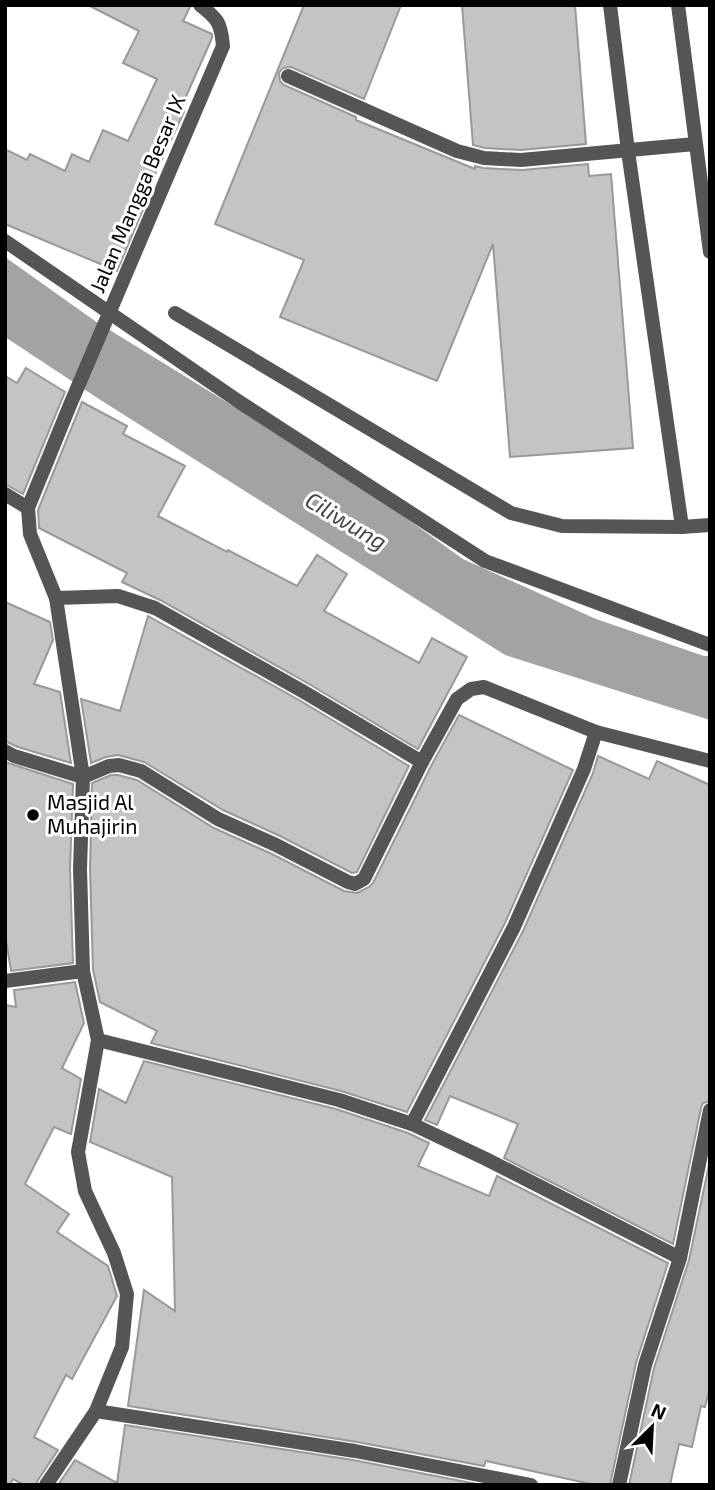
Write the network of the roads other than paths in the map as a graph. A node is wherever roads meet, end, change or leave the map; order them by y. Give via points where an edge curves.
1 (200, 5) edge
2 (610, 5) edge
3 (678, 5) edge
4 (288, 76) dead end
5 (695, 144) junction
6 (628, 151) junction
7 (5, 241) edge
8 (710, 252) edge
9 (175, 313) dead end
10 (108, 318) junction
11 (5, 494) edge
12 (28, 508) junction
13 (710, 525) edge
14 (682, 527) junction
15 (56, 598) junction
16 (710, 645) edge
17 (596, 732) junction
18 (5, 751) edge
19 (710, 761) edge
20 (422, 762) junction
21 (83, 778) junction
22 (83, 971) junction
23 (5, 981) edge
24 (98, 1040) junction
25 (710, 1110) edge
26 (412, 1124) junction
27 (680, 1258) junction
28 (96, 1411) junction
29 (46, 1485) edge
30 (531, 1485) edge
31 (619, 1485) edge

1 - 10 street, Jalan Mangga Besar IX via 222,28 223,46
2 - 6 street
3 - 5 street
4 - 6 street via 457,151 484,158 521,160
5 - 6 street
5 - 8 street
6 - 14 street
7 - 10 street
9 - 14 street via 511,513 562,526
10 - 12 street, Jalan Mangga Besar IX
10 - 16 street via 485,561
11 - 12 street
12 - 15 street via 30,534
13 - 14 street
15 - 20 street via 118,596 155,608
15 - 21 street
17 - 19 street
17 - 20 street via 484,687 471,688 457,699
17 - 26 street via 514,927
18 - 21 street
20 - 21 street via 364,879 355,884 218,819 141,771 109,766
21 - 22 street
22 - 23 street
22 - 24 street
24 - 26 street via 339,1100
24 - 28 street via 78,1152 85,1191 127,1294 122,1347
25 - 27 street
26 - 27 street
27 - 31 street via 645,1365
28 - 29 street
28 - 30 street via 355,1451

